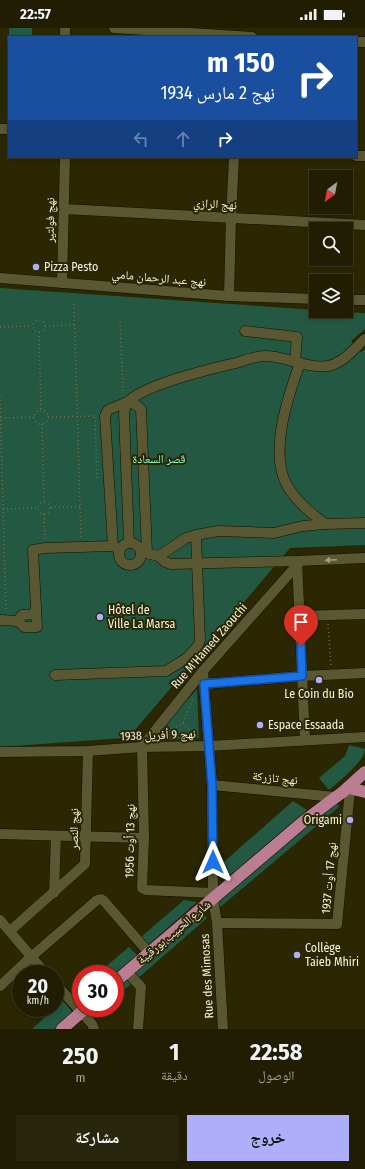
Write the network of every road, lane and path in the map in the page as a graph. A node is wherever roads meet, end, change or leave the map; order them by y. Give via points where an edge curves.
1 (114, 28) edge
2 (229, 36) edge
3 (65, 158) edge
4 (234, 158) edge
5 (64, 209) junction
6 (231, 218) junction
7 (365, 225) edge
8 (0, 278) edge
9 (62, 283) junction
10 (229, 296) junction
11 (309, 299) edge
12 (74, 304) dead end
13 (120, 322) dead end
14 (75, 325) junction
15 (32, 326) junction
16 (45, 326) junction
17 (0, 327) edge
18 (39, 332) junction
19 (245, 332) dead end
20 (365, 340) edge
21 (297, 362) junction
22 (0, 396) edge
23 (127, 402) junction
24 (41, 410) junction
25 (77, 416) junction
26 (34, 417) junction
27 (48, 417) junction
28 (1, 418) edge
29 (42, 424) junction
30 (97, 480) dead end
31 (44, 501) junction
32 (80, 507) junction
33 (37, 508) junction
34 (50, 508) junction
35 (3, 509) junction
36 (44, 514) junction
37 (365, 523) edge
38 (325, 524) junction
39 (196, 535) junction
40 (129, 543) junction
41 (81, 547) junction
42 (45, 548) junction
43 (116, 548) junction
44 (144, 552) junction
45 (159, 556) junction
46 (365, 558) edge
47 (297, 562) junction
48 (197, 564) junction
49 (365, 614) edge
50 (328, 615) junction
51 (300, 616) junction
52 (3, 620) edge
53 (203, 670) junction
54 (365, 672) edge
55 (331, 674) junction
56 (55, 675) dead end
57 (302, 676) junction
58 (204, 684) junction
59 (194, 695) dead end
60 (365, 737) edge
61 (305, 740) junction
62 (206, 746) junction
63 (142, 747) junction
64 (88, 751) junction
65 (0, 752) edge
66 (365, 772) edge
67 (365, 783) edge
68 (212, 785) junction
69 (346, 791) junction
70 (365, 792) edge
71 (0, 834) edge
72 (56, 836) junction
73 (87, 837) junction
74 (144, 838) junction
75 (54, 892) junction
76 (213, 896) junction
77 (0, 920) edge
78 (217, 924) junction
79 (10, 931) junction
80 (149, 953) junction
81 (31, 957) junction
82 (38, 965) edge
83 (127, 972) junction
84 (124, 974) edge
85 (0, 986) edge
86 (64, 991) edge
87 (72, 999) edge
88 (76, 1017) edge
89 (88, 1017) edge
90 (62, 1029) edge
91 (94, 1029) edge
92 (138, 1029) edge
93 (223, 1029) edge

1 - 2 street
3 - 5 street, نهج فولتير
4 - 6 street
5 - 6 street, نهج الرازي
5 - 9 street, نهج فولتير
6 - 7 street, نهج الرازي
6 - 10 street
8 - 9 street, نهج عبد الرحمان مامي
9 - 10 street, نهج عبد الرحمان مامي
10 - 11 street, نهج عبد الرحمان مامي
12 - 14 path
13 - 23 path via 123,397
14 - 16 path
14 - 25 path
15 - 16 path via 39,320
15 - 17 path
15 - 18 path
16 - 18 path
18 - 24 path
19 - 21 street via 297,337
20 - 21 street via 335,364 317,366
21 - 23 street via 263,356 201,371 146,390
21 - 38 street via 284,414 280,456 282,472 288,487 297,499
22 - 28 path
23 - 40 street via 124,413
23 - 43 street via 108,410 105,416
23 - 44 street via 141,409
24 - 26 path via 36,412
24 - 27 path via 46,412
25 - 27 path
25 - 30 path via 95,416
25 - 32 path
26 - 28 path
26 - 29 path via 36,422
27 - 29 path
28 - 35 path
29 - 31 path
31 - 33 path via 39,503
31 - 34 path
32 - 34 path
32 - 41 path
33 - 35 path
33 - 36 path
34 - 36 path
35 - 52 path
36 - 42 path
37 - 38 street
38 - 39 street via 274,533 218,531
39 - 45 street via 186,538
39 - 48 street
40 - 43 street
40 - 44 street via 137,545
41 - 42 street
41 - 43 street
42 - 52 street via 33,550 36,614 22,615 18,620
43 - 44 street via 125,564 137,562
44 - 45 street
45 - 48 street via 171,564
46 -> 47 street
47 - 48 street via 286,560
47 - 51 street
47 - 53 street, Rue M'Hamed Zaouchi
48 - 56 street via 200,640 187,658 166,671
49 - 50 street
50 - 51 street
50 - 55 path
51 - 57 street
53 - 58 street, Rue des Mimosas
53 - 63 street, Rue M'Hamed Zaouchi
54 - 55 street
55 - 57 street
57 - 58 street
57 - 61 street
58 - 62 street, Rue des Mimosas
59 - 62 path via 184,723
60 - 61 street, نهج 9 أفريل 1938
61 - 62 street, نهج 9 أفريل 1938
62 - 63 street, نهج 9 أفريل 1938
62 - 68 street, Rue des Mimosas
63 - 64 street, نهج 9 أفريل 1938
63 - 74 street, نهج 13 أوت 1956
64 - 65 street, نهج 9 أفريل 1938
64 - 73 street, نهج النصر
66 - 69 main road
67 - 69 main road
68 - 69 street, نهج تازركة
68 - 76 street, Rue des Mimosas
69 - 70 main road
69 - 76 main road, شارع الحبيب بورقيبة
69 - 78 street, نهج 17 أوت 1937 via 337,924
71 - 72 street
72 - 73 street
72 - 75 street, نهج النصر
73 - 74 street
73 - 75 street, نهج النصر via 85,864
74 - 76 street, نهج 13 أوت 1956 via 142,888
75 - 79 street, نهج النصر
76 - 78 street, Rue des Mimosas
76 - 80 main road, شارع الحبيب بورقيبة
77 - 79 street
78 - 93 street, Rue des Mimosas
79 - 81 street
80 - 81 street via 101,899
80 - 83 main road, شارع الحبيب بورقيبة
81 - 82 street
81 - 85 street
83 - 84 main road, شارع الحبيب بورقيبة
83 - 92 street via 141,987
86 - 87 street
88 - 90 main road
89 - 91 street

